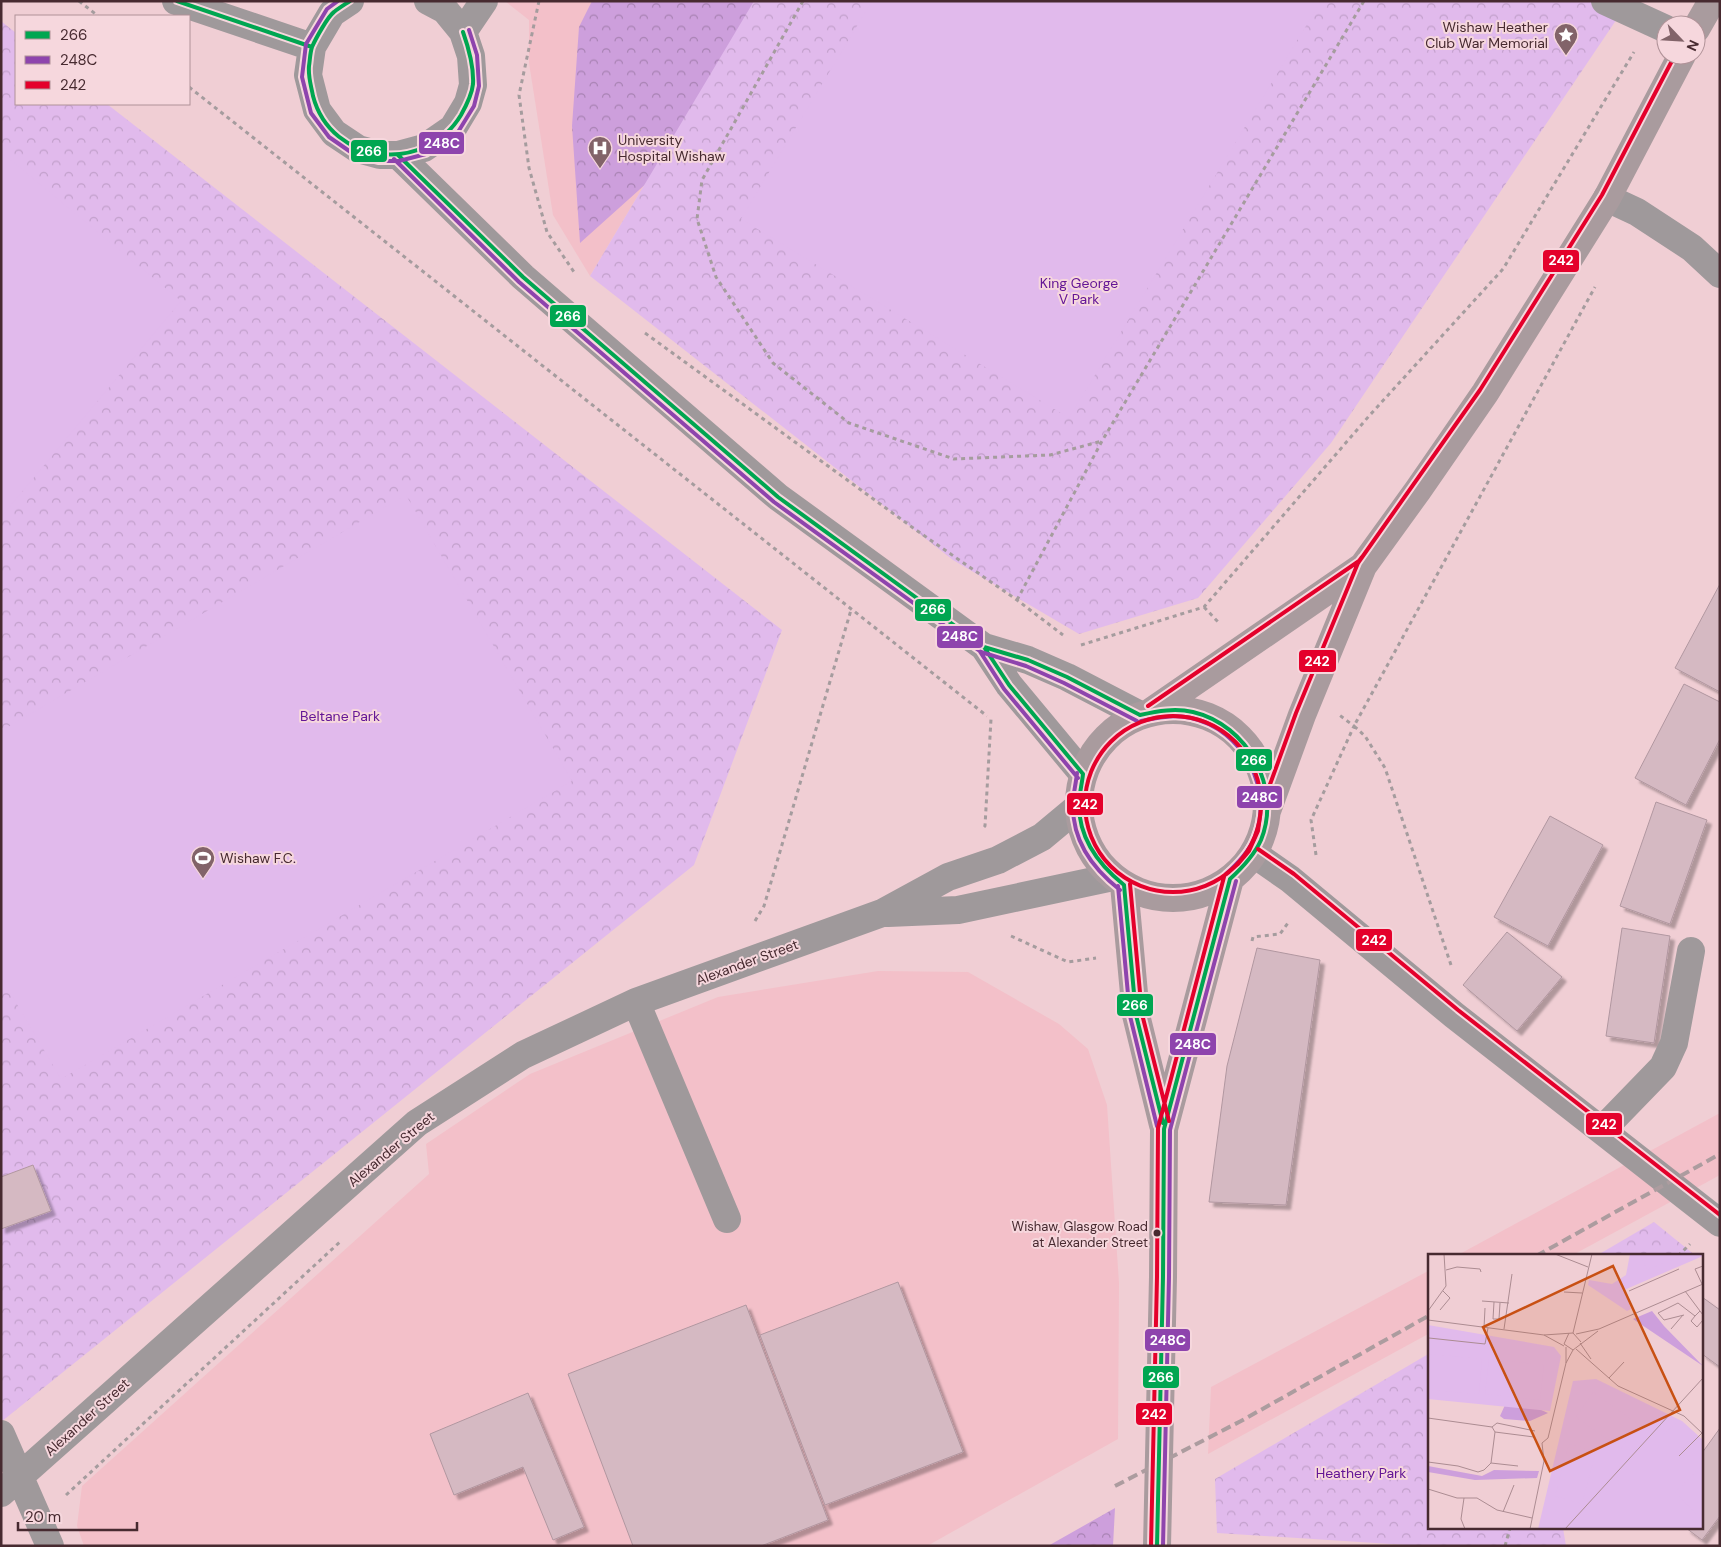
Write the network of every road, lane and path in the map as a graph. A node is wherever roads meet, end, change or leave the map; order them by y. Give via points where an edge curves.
1 (79, 1) edge
2 (176, 1) edge
3 (350, 1) edge
4 (428, 1) edge
5 (484, 1) edge
6 (539, 1) edge
7 (803, 1) edge
8 (1364, 1) edge
9 (1605, 1) edge
10 (97, 15) edge
11 (1656, 25) edge
12 (1656, 31) edge
13 (463, 32) junction
14 (312, 47) junction
15 (1677, 65) edge
16 (190, 88) edge
17 (398, 155) junction
18 (1608, 198) junction
19 (574, 273) dead end
20 (1720, 274) edge
21 (1598, 282) dead end
22 (642, 330) dead end
23 (1102, 441) junction
24 (1363, 566) junction
25 (1017, 600) junction
26 (851, 610) junction
27 (1078, 646) junction
28 (984, 647) junction
29 (1067, 677) junction
30 (1146, 713) junction
31 (1035, 716) junction
32 (989, 718) junction
33 (1083, 774) junction
34 (1078, 807) junction
35 (1267, 811) junction
36 (977, 832) dead end
37 (1254, 854) junction
38 (1230, 880) junction
39 (1119, 881) junction
40 (882, 913) junction
41 (755, 922) dead end
42 (1691, 951) dead end
43 (636, 1002) junction
44 (1454, 1015) junction
45 (1164, 1129) junction
46 (1602, 1130) junction
47 (728, 1219) dead end
48 (1720, 1223) edge
49 (347, 1236) dead end
50 (1, 1434) edge
51 (10, 1485) edge
52 (38, 1520) junction
53 (1509, 1530) edge
54 (50, 1546) edge
55 (1157, 1546) edge
56 (1505, 1546) edge

1 - 10 path
2 - 14 street
3 - 14 street via 332,13
4 - 13 street via 445,10
5 - 13 street
6 - 19 path via 519,95 529,168 547,232
7 - 23 path via 702,180 697,220 716,277 773,364 849,423 954,459 1050,455
8 - 23 path
9 - 11 street
12 - 27 path via 1503,269 1369,416 1204,607
13 - 17 street via 471,56 472,85 468,103 453,128 424,148
14 - 17 street via 308,75 317,110 334,133 358,149 380,155
15 - 18 main road
16 - 26 path
17 - 28 street via 523,277 778,497
18 - 20 street via 1637,212 1692,248
18 - 24 main road via 1485,392
21 - 44 path via 1354,726 1365,736 1385,768 1454,973
22 - 25 path
23 - 25 path
24 - 30 main road
24 - 35 main road
25 - 27 path
26 - 32 path
26 - 41 path via 764,906
27 - 29 path
28 - 29 street via 1028,660
28 - 31 street
29 - 30 street
30 - 33 main road via 1116,730 1100,745
30 - 35 main road via 1194,712 1212,718 1236,733 1254,756 1265,782
31 - 32 path via 1018,728
31 - 33 street
32 - 36 path via 985,826
33 - 34 main road
34 - 39 main road via 1084,833 1095,858
34 - 40 street, Alexander Street via 1042,837 998,860 948,877
35 - 37 main road via 1264,833
37 - 38 main road
37 - 44 street via 1290,879
38 - 39 main road via 1209,891 1168,899 1145,894
38 - 45 main road
39 - 40 street, Alexander Street via 958,910
39 - 45 main road via 1136,1015
40 - 43 street, Alexander Street
42 - 46 street via 1674,1043 1663,1066
43 - 47 street
43 - 51 street, Alexander Street via 523,1055 417,1123
44 - 46 street
45 - 55 main road
46 - 48 street
49 - 52 path
50 - 51 street
51 - 52 street
52 - 54 street
53 - 56 path

